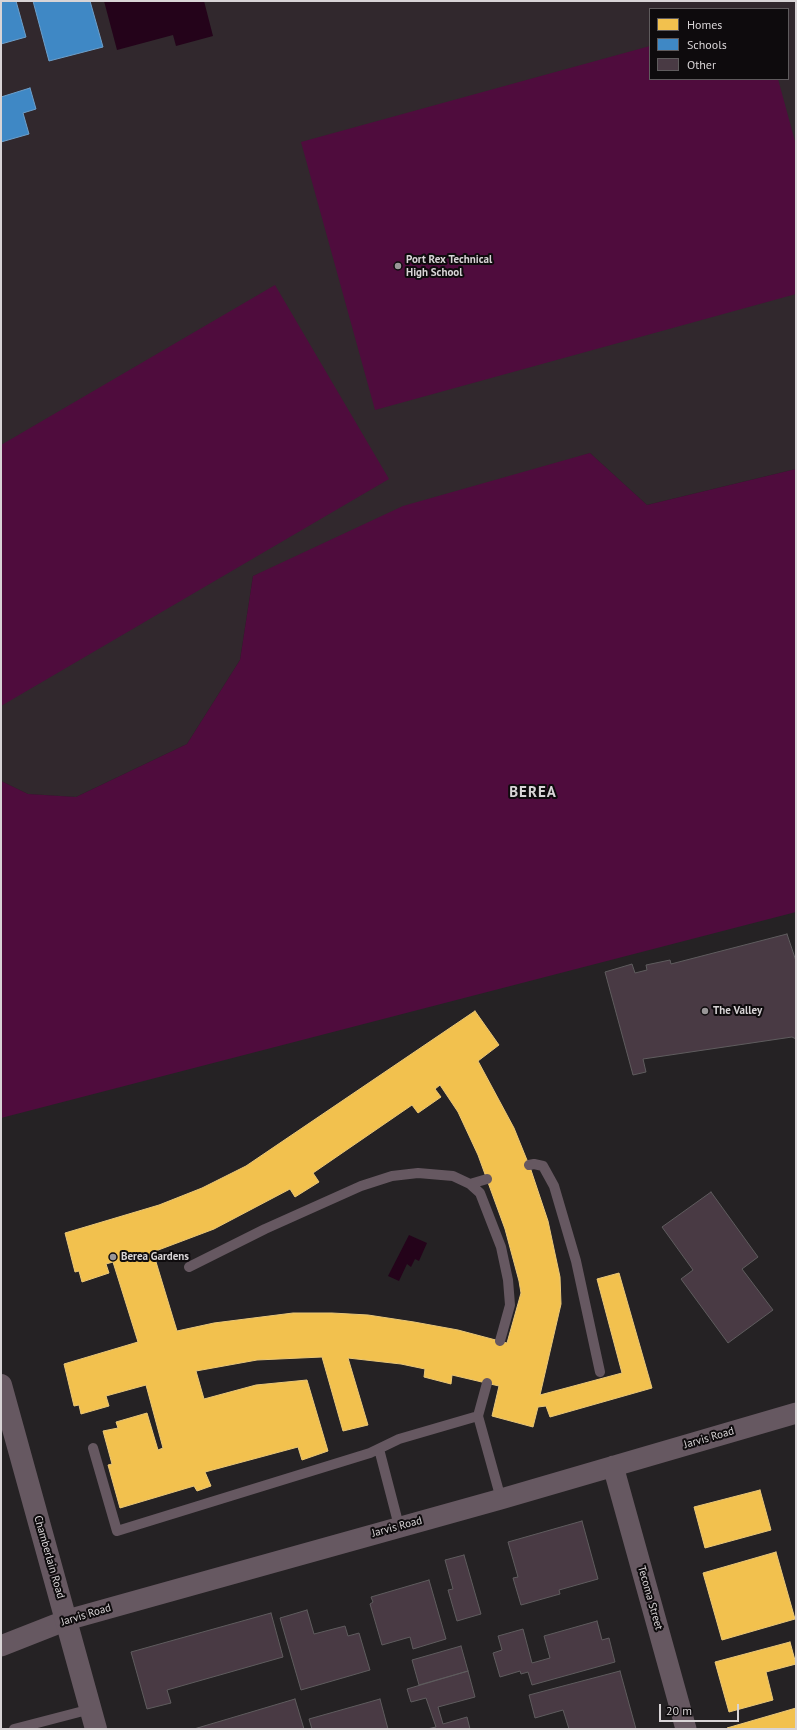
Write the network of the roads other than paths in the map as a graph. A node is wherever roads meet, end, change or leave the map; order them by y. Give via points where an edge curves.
1 (529, 1166) dead end
2 (487, 1179) dead end
3 (470, 1184) junction
4 (189, 1267) dead end
5 (500, 1340) dead end
6 (600, 1372) dead end
7 (487, 1383) dead end
8 (1, 1385) edge
9 (796, 1413) edge
10 (478, 1416) junction
11 (93, 1448) dead end
12 (379, 1449) junction
13 (613, 1466) junction
14 (500, 1499) junction
15 (399, 1526) junction
16 (67, 1620) junction
17 (1, 1646) edge
18 (94, 1719) edge
19 (14, 1729) edge
20 (686, 1729) edge

1 - 6 lane via 543,1166 554,1186 576,1261
2 - 3 lane
3 - 4 lane via 453,1176 418,1173 392,1176 324,1201
3 - 5 lane via 480,1193 501,1247 508,1280 510,1305
7 - 10 lane
8 - 16 street, Chamberlain Road
9 - 13 street, Jarvis Road
10 - 12 lane via 400,1439
10 - 14 lane
11 - 12 lane via 117,1531 370,1454
12 - 15 lane
13 - 14 street, Jarvis Road
13 - 20 street, Tecoma Street
14 - 15 street, Jarvis Road
15 - 16 street, Jarvis Road
16 - 17 street, Jarvis Road
16 - 18 street, Chamberlain Road
18 - 19 lane

